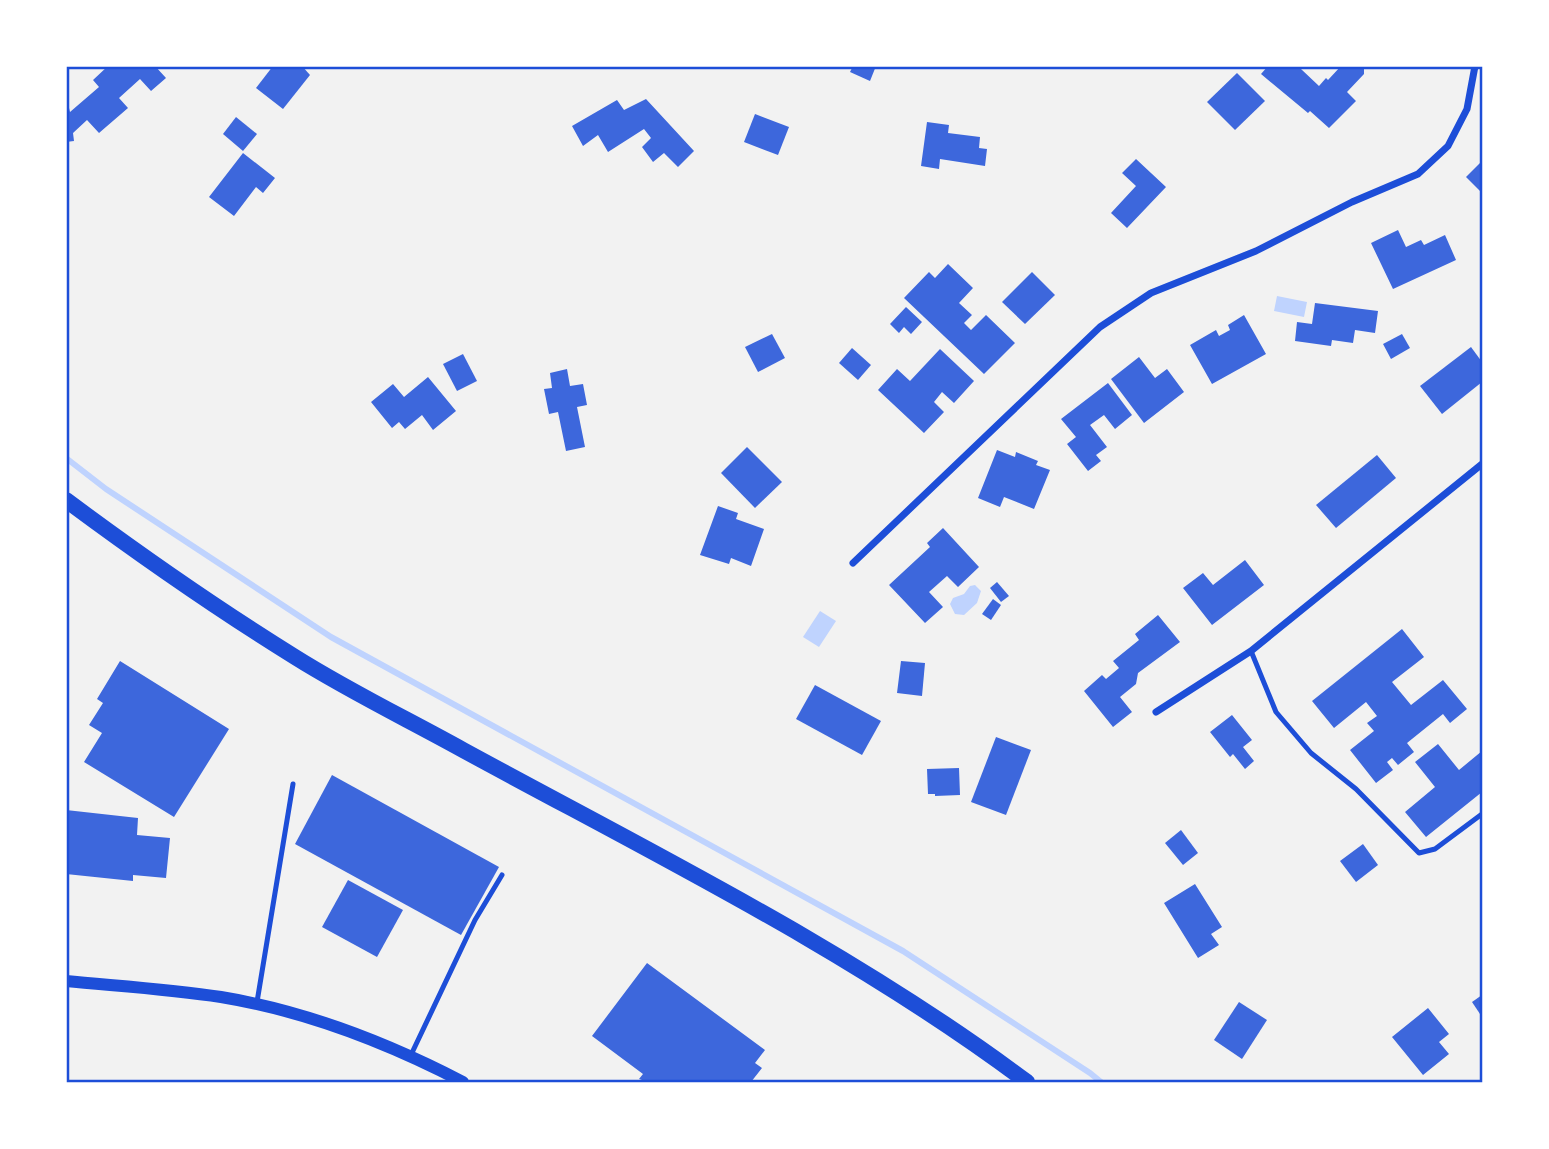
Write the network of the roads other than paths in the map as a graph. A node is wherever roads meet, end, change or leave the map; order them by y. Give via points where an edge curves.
1 (1475, 66) edge
2 (1482, 464) edge
3 (66, 500) edge
4 (853, 563) dead end
5 (1251, 651) junction
6 (1156, 712) dead end
7 (293, 784) dead end
8 (1482, 814) edge
9 (502, 875) dead end
10 (66, 981) edge
11 (257, 1005) junction
12 (410, 1057) junction
13 (463, 1083) edge
14 (1027, 1083) edge

1 - 4 street via 1467,109 1448,146 1418,174 1256,251 1151,293 1100,327
2 - 5 street
3 - 14 highway via 144,558 295,657 850,964 931,1014
5 - 6 street
5 - 8 lane via 1276,712 1311,753 1356,789 1419,853 1435,849
7 - 11 lane
9 - 12 lane via 475,920
10 - 11 street
11 - 12 street via 341,1028
12 - 13 street

